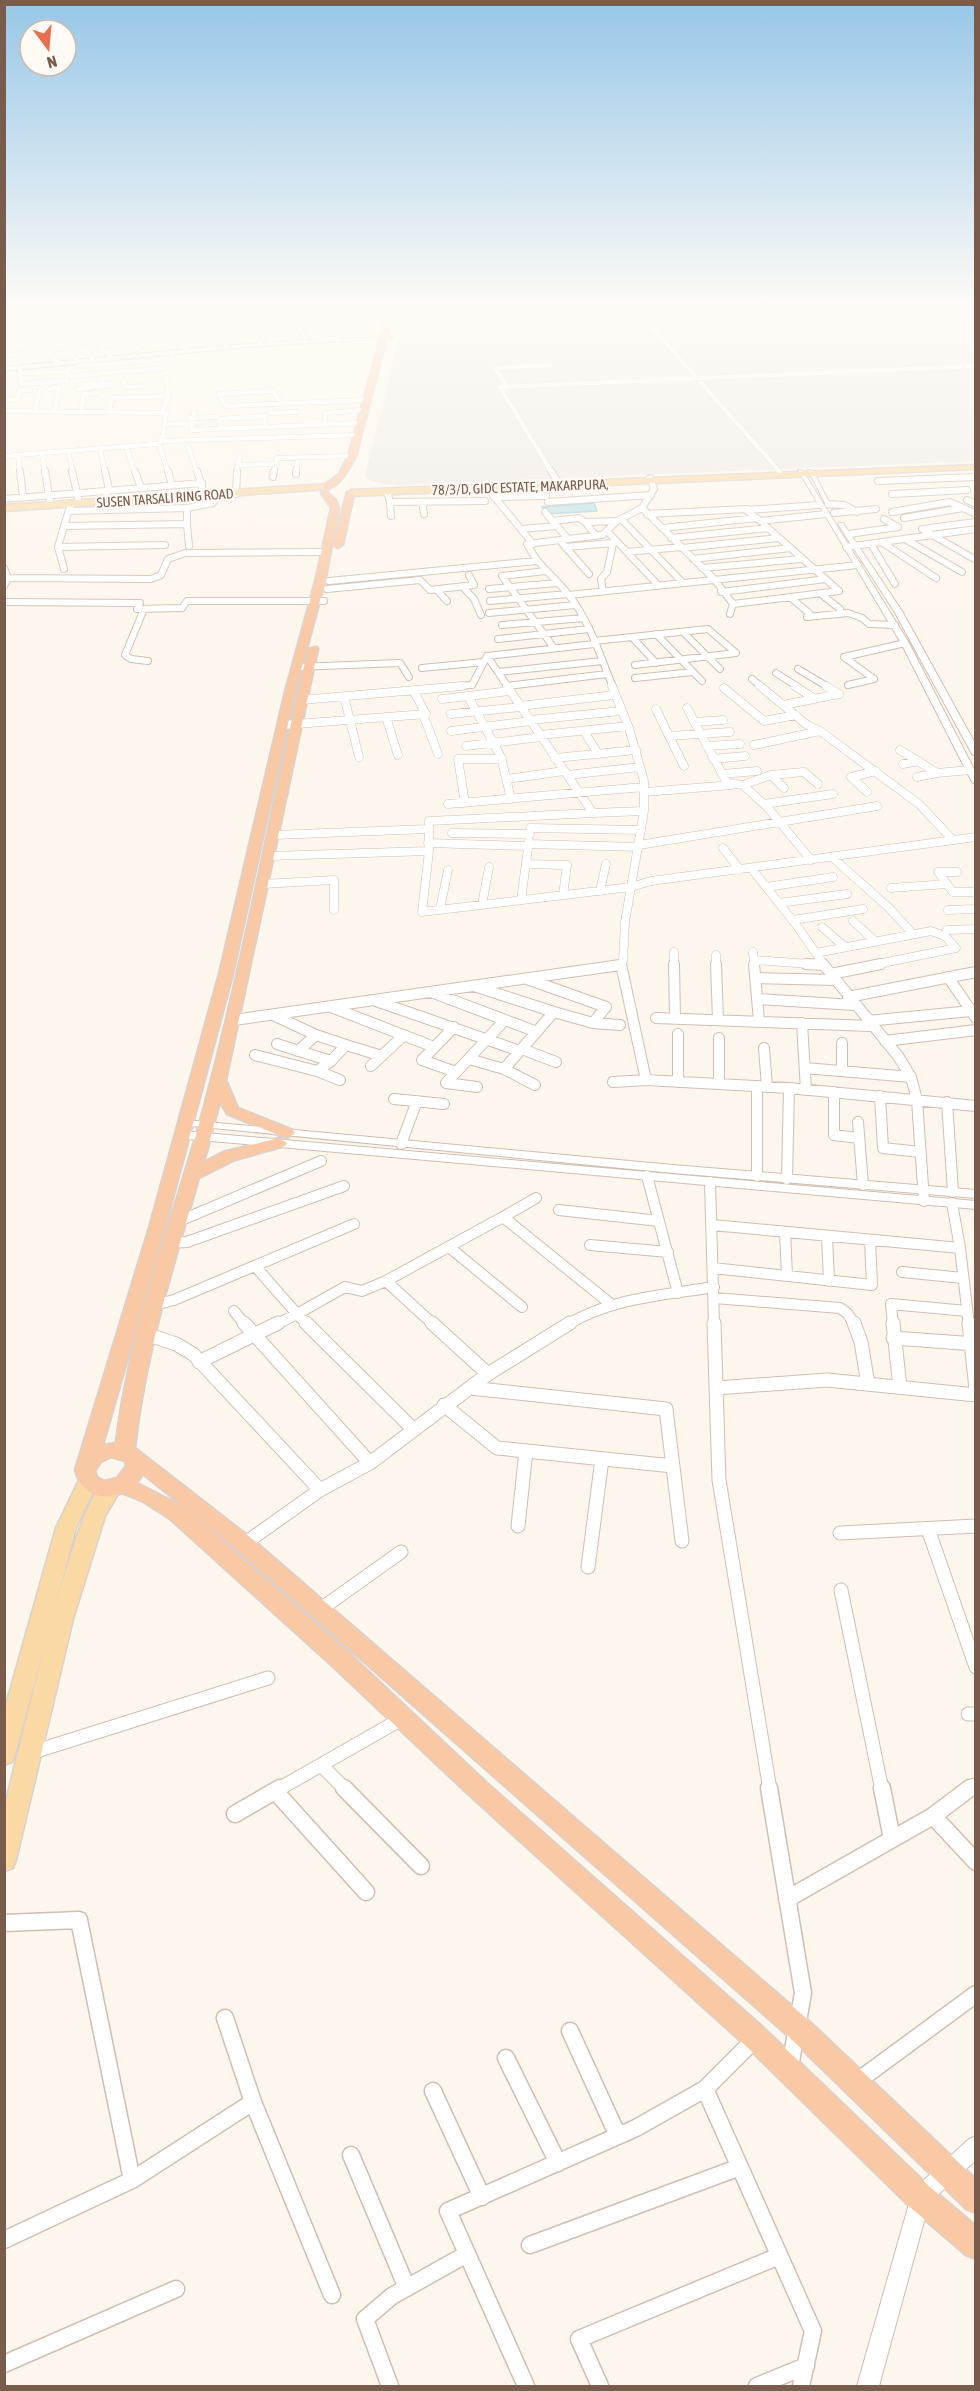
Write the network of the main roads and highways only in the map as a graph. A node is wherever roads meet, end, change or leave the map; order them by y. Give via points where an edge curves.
1 (362, 418) edge
2 (369, 418) edge
3 (975, 465) edge
4 (806, 473) junction
5 (651, 479) junction
6 (352, 487) junction
7 (326, 490) junction
8 (73, 507) junction
9 (4, 510) edge
10 (324, 593) junction
11 (303, 667) junction
12 (289, 724) junction
13 (219, 1081) junction
14 (192, 1174) junction
15 (129, 1453) junction
16 (88, 1472) junction
17 (117, 1487) junction
18 (4, 1755) edge
19 (4, 1860) edge
20 (975, 2199) edge
21 (975, 2245) edge

1 - 7 highway via 342,476
2 - 6 highway
3 - 4 main road, 78/3/D, GIDC ESTATE, MAKARPURA,
3 - 4 main road, 78/3/D, GIDC ESTATE, MAKARPURA,
4 - 5 main road, 78/3/D, GIDC ESTATE, MAKARPURA,
4 - 5 main road, 78/3/D, GIDC ESTATE, MAKARPURA,
5 - 6 main road, 78/3/D, GIDC ESTATE, MAKARPURA, via 377,490
5 - 6 main road, 78/3/D, GIDC ESTATE, MAKARPURA, via 387,492
6 - 7 highway via 338,495
6 - 10 highway
7 - 8 main road, SUSEN TARSALI RING ROAD
7 - 8 main road, SUSEN TARSALI RING ROAD
7 - 10 highway via 335,508 326,552
8 - 9 main road, SUSEN TARSALI RING ROAD
8 - 9 main road, SUSEN TARSALI RING ROAD
10 - 11 highway
11 - 12 highway
11 - 12 highway via 301,700
12 - 13 highway via 270,856
12 - 16 highway via 226,974
13 - 14 highway
13 - 14 highway via 232,1111 283,1138 229,1156
14 - 15 highway via 130,1398
15 - 16 highway via 101,1453
15 - 17 highway via 136,1461 135,1474
15 - 20 highway via 244,1544 797,2027
16 - 17 highway via 97,1488
16 - 18 main road via 66,1528
17 - 19 main road via 95,1514 62,1619
17 - 21 highway via 149,1496 177,1513 756,2038

